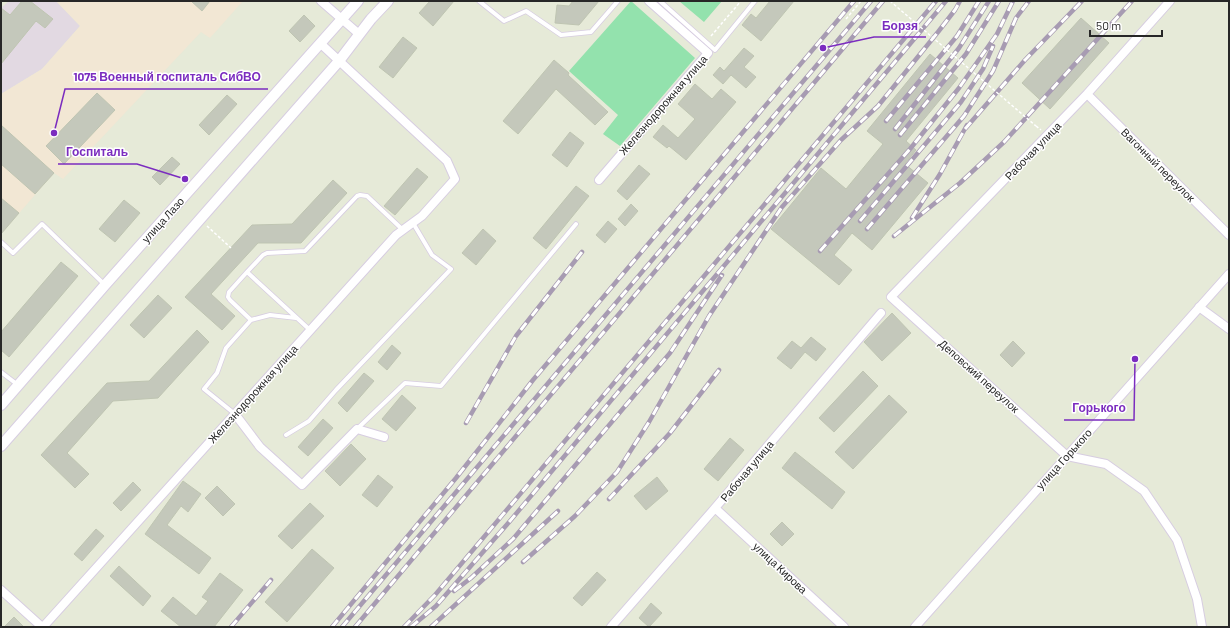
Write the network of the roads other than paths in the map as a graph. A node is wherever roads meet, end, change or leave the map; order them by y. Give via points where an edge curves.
1 (321, 1) edge
2 (358, 1) edge
3 (388, 1) edge
4 (479, 1) edge
5 (618, 1) edge
6 (650, 1) edge
7 (660, 1) edge
8 (755, 1) edge
9 (1170, 1) edge
10 (342, 20) junction
11 (359, 34) junction
12 (321, 44) junction
13 (339, 61) junction
14 (1087, 94) junction
15 (598, 180) dead end
16 (413, 222) junction
17 (576, 224) dead end
18 (403, 230) junction
19 (1229, 235) edge
20 (1, 242) edge
21 (247, 272) junction
22 (1229, 274) edge
23 (105, 285) junction
24 (891, 297) joint
25 (1200, 307) junction
26 (881, 313) dead end
27 (297, 318) junction
28 (251, 320) junction
29 (1229, 329) edge
30 (310, 331) junction
31 (1, 372) edge
32 (18, 386) junction
33 (1, 405) edge
34 (235, 414) junction
35 (357, 430) junction
36 (286, 435) dead end
37 (384, 437) dead end
38 (1, 446) edge
39 (1067, 456) junction
40 (715, 508) junction
41 (1, 590) edge
42 (42, 627) edge
43 (611, 627) edge
44 (844, 627) edge
45 (915, 627) edge
46 (1202, 627) edge

1 - 10 street
2 - 10 street, улица Лазо
3 - 11 street
4 - 5 lane via 504,21 526,11 561,36 591,32
6 - 15 street, Железнодорожная улица via 708,53
7 - 8 lane via 715,50
9 - 14 street, Рабочая улица
10 - 11 street
10 - 12 street, улица Лазо
11 - 13 street
12 - 13 street
12 - 23 street, улица Лазо
13 - 16 street, Железнодорожная улица via 447,161 455,179 422,216
13 - 38 street
14 - 19 street, Вагонный переулок
14 - 24 street, Рабочая улица
16 - 18 street, Железнодорожная улица
16 - 36 lane via 432,255 451,269 308,421
17 - 35 lane via 441,386 405,383
18 - 21 lane via 367,196 360,195 305,251 267,253
18 - 30 street, Железнодорожная улица
20 - 23 lane via 13,253 42,224
21 - 27 lane
21 - 28 lane via 229,292 228,297
22 - 25 street, улица Горького
23 - 32 street, улица Лазо
24 - 39 street, Деповский переулок
25 - 29 street
25 - 39 street, улица Горького
26 - 40 street, Рабочая улица
27 - 28 lane via 270,315
27 - 30 lane
28 - 34 lane via 226,348 217,373 204,389
30 - 34 street, Железнодорожная улица
31 - 32 lane
32 - 33 street, улица Лазо
34 - 35 street via 260,447 302,485
34 - 42 street, Железнодорожная улица
35 - 37 street
39 - 45 street, улица Горького
39 - 46 street via 1106,464 1144,491 1177,540 1197,599
40 - 43 street, Рабочая улица
40 - 44 street, улица Кирова
41 - 42 street

